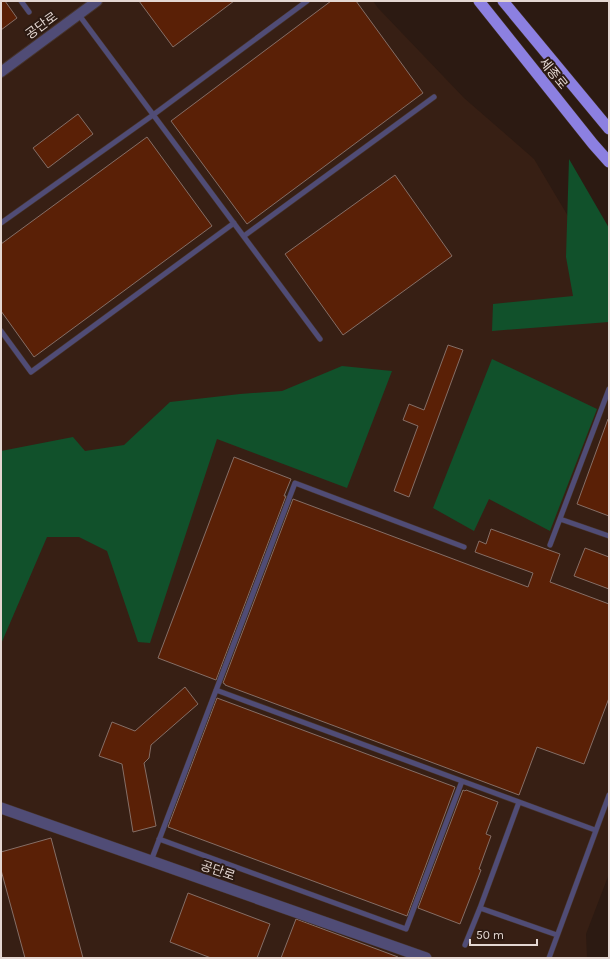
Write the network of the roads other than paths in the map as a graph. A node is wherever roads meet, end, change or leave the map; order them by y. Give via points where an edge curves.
1 (20, 1) edge
2 (97, 1) edge
3 (307, 1) edge
4 (479, 1) edge
5 (503, 1) edge
6 (29, 12) dead end
7 (79, 14) junction
8 (1, 72) edge
9 (434, 97) dead end
10 (153, 115) junction
11 (609, 129) edge
12 (609, 162) edge
13 (1, 223) edge
14 (234, 224) junction
15 (244, 236) junction
16 (1, 332) edge
17 (320, 339) dead end
18 (609, 389) edge
19 (560, 519) junction
20 (609, 536) edge
21 (550, 545) dead end
22 (464, 547) dead end
23 (216, 690) junction
24 (462, 781) junction
25 (609, 795) edge
26 (519, 802) junction
27 (1, 808) edge
28 (595, 830) junction
29 (159, 839) junction
30 (151, 861) junction
31 (480, 908) junction
32 (558, 935) junction
33 (465, 944) dead end
34 (426, 958) edge
35 (549, 958) edge

1 - 6 lane
2 - 7 street, 공단로
3 - 10 lane
4 - 12 highway, 세종로
5 - 11 highway, 세종로
7 - 8 street, 공단로
7 - 10 lane
9 - 15 lane
10 - 13 lane
10 - 14 lane
14 - 15 lane
14 - 16 lane via 31,372
15 - 17 lane
18 - 19 lane
19 - 20 lane
19 - 21 lane
22 - 23 lane via 295,483
23 - 24 lane
23 - 29 lane
24 - 26 lane
24 - 29 lane via 406,929
25 - 28 lane
26 - 28 lane
26 - 31 lane
27 - 30 street, 공단로
28 - 32 lane
29 - 30 lane
30 - 34 street, 공단로
31 - 32 lane
31 - 33 lane
32 - 35 lane

